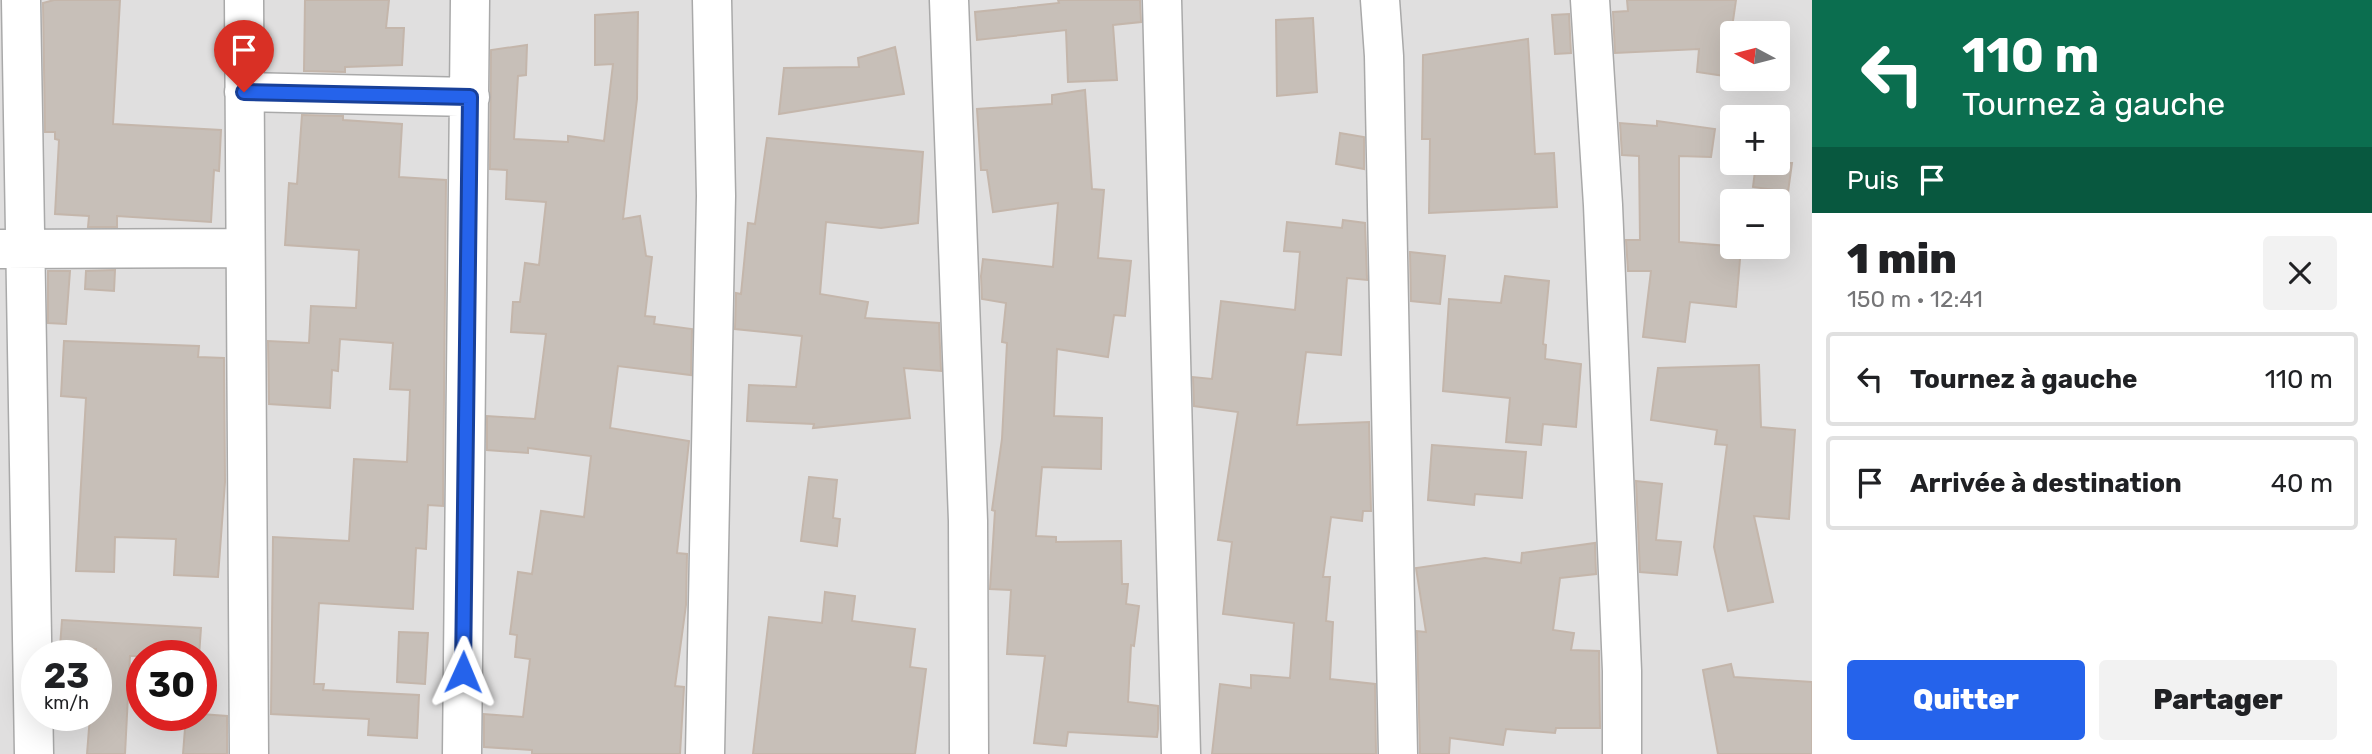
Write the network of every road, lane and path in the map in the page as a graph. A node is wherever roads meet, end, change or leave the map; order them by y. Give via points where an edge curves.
1 (21, 0) edge
2 (244, 0) edge
3 (470, 0) edge
4 (712, 0) edge
5 (948, 0) edge
6 (1162, 0) edge
7 (1380, 0) edge
8 (1590, 0) edge
9 (244, 92) junction
10 (470, 97) junction
11 (244, 248) junction
12 (13, 249) edge
13 (34, 754) edge
14 (249, 754) edge
15 (462, 754) edge
16 (705, 754) edge
17 (969, 754) edge
18 (1181, 754) edge
19 (1398, 754) edge
20 (1622, 754) edge

1 - 12 street
2 - 9 street
3 - 10 street
4 - 16 street via 716,196
5 - 17 street via 968,521
6 - 18 street
7 - 19 street
8 - 20 street via 1622,671
9 - 10 street
9 - 11 street
10 - 15 street
11 - 12 street
11 - 14 street
12 - 13 street

